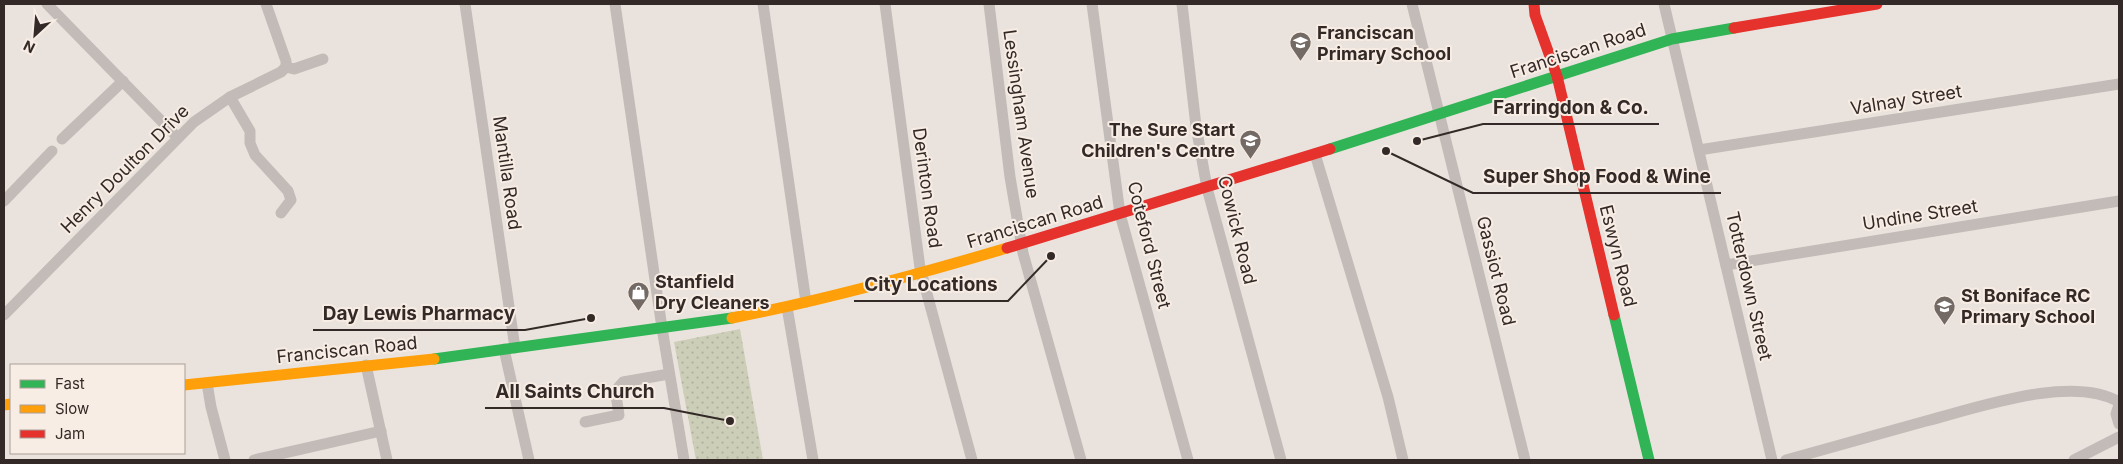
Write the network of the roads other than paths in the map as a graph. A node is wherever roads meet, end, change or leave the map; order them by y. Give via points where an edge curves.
1 (47, 4) edge
2 (266, 4) edge
3 (465, 4) edge
4 (615, 4) edge
5 (763, 4) edge
6 (885, 4) edge
7 (989, 4) edge
8 (1092, 4) edge
9 (1182, 4) edge
10 (1412, 4) edge
11 (1534, 4) edge
12 (1664, 4) edge
13 (1877, 4) edge
14 (1672, 39) junction
15 (323, 59) dead end
16 (286, 67) junction
17 (1557, 76) junction
18 (123, 81) junction
19 (2119, 84) edge
20 (230, 97) junction
21 (1440, 114) junction
22 (177, 137) junction
23 (62, 139) dead end
24 (1699, 150) junction
25 (52, 151) dead end
26 (1315, 154) junction
27 (1207, 188) junction
28 (4, 201) edge
29 (2119, 201) edge
30 (281, 213) dead end
31 (1120, 214) junction
32 (1021, 244) junction
33 (1726, 265) junction
34 (921, 274) junction
35 (806, 302) junction
36 (787, 307) junction
37 (4, 314) edge
38 (662, 328) junction
39 (510, 348) junction
40 (366, 365) junction
41 (670, 374) junction
42 (207, 383) junction
43 (185, 385) edge
44 (2119, 403) edge
45 (585, 422) dead end
46 (2119, 424) edge
47 (381, 431) junction
48 (2119, 437) edge
49 (225, 460) edge
50 (254, 460) edge
51 (387, 460) edge
52 (529, 460) edge
53 (684, 460) edge
54 (813, 460) edge
55 (972, 460) edge
56 (1081, 460) edge
57 (1188, 460) edge
58 (1281, 460) edge
59 (1403, 460) edge
60 (1524, 460) edge
61 (1649, 460) edge
62 (1772, 460) edge
63 (1786, 460) edge
64 (2074, 460) edge

1 - 18 street
2 - 16 street
3 - 39 street, Mantilla Road
4 - 38 street
5 - 35 street
6 - 34 street, Derinton Road
7 - 32 street, Lessingham Avenue
8 - 31 street, Coteford Street
9 - 27 street, Cowick Road via 1196,126
10 - 21 street, Gassiot Road
11 - 17 street, Eswyn Road
12 - 14 street, Totterdown Street
13 - 14 street, Franciscan Road
14 - 17 street, Franciscan Road
14 - 24 street, Totterdown Street
15 - 16 street, Henry Doulton Drive via 294,68
16 - 20 street, Henry Doulton Drive
17 - 21 street, Franciscan Road
17 - 61 street, Eswyn Road
18 - 22 street
18 - 23 street
19 - 24 street, Valnay Street
20 - 22 street, Henry Doulton Drive
20 - 30 street via 250,131 255,155 288,191 291,200
21 - 26 street, Franciscan Road
21 - 60 street, Gassiot Road
22 - 37 street, Henry Doulton Drive
24 - 33 street, Totterdown Street
25 - 28 street
26 - 27 street, Franciscan Road
26 - 59 street via 1388,397
27 - 31 street, Franciscan Road
27 - 58 street, Cowick Road
29 - 33 street, Undine Street
31 - 32 street, Franciscan Road
31 - 57 street, Coteford Street
32 - 34 street, Franciscan Road
32 - 56 street, Lessingham Avenue
33 - 62 street, Totterdown Street
34 - 35 street, Franciscan Road
34 - 55 street, Derinton Road
35 - 36 street, Franciscan Road
36 - 38 street, Franciscan Road
36 - 54 street
38 - 39 street, Franciscan Road
38 - 41 street
39 - 40 street, Franciscan Road via 448,358
39 - 52 street, Mantilla Road
40 - 42 street, Franciscan Road
40 - 47 street
41 - 45 street via 623,382 616,395 619,415
41 - 53 street
42 - 43 street, Franciscan Road
42 - 49 street
44 - 46 street via 2116,414
44 - 63 street via 2093,392 2060,391 2012,398
47 - 50 street
47 - 51 street
48 - 64 street

